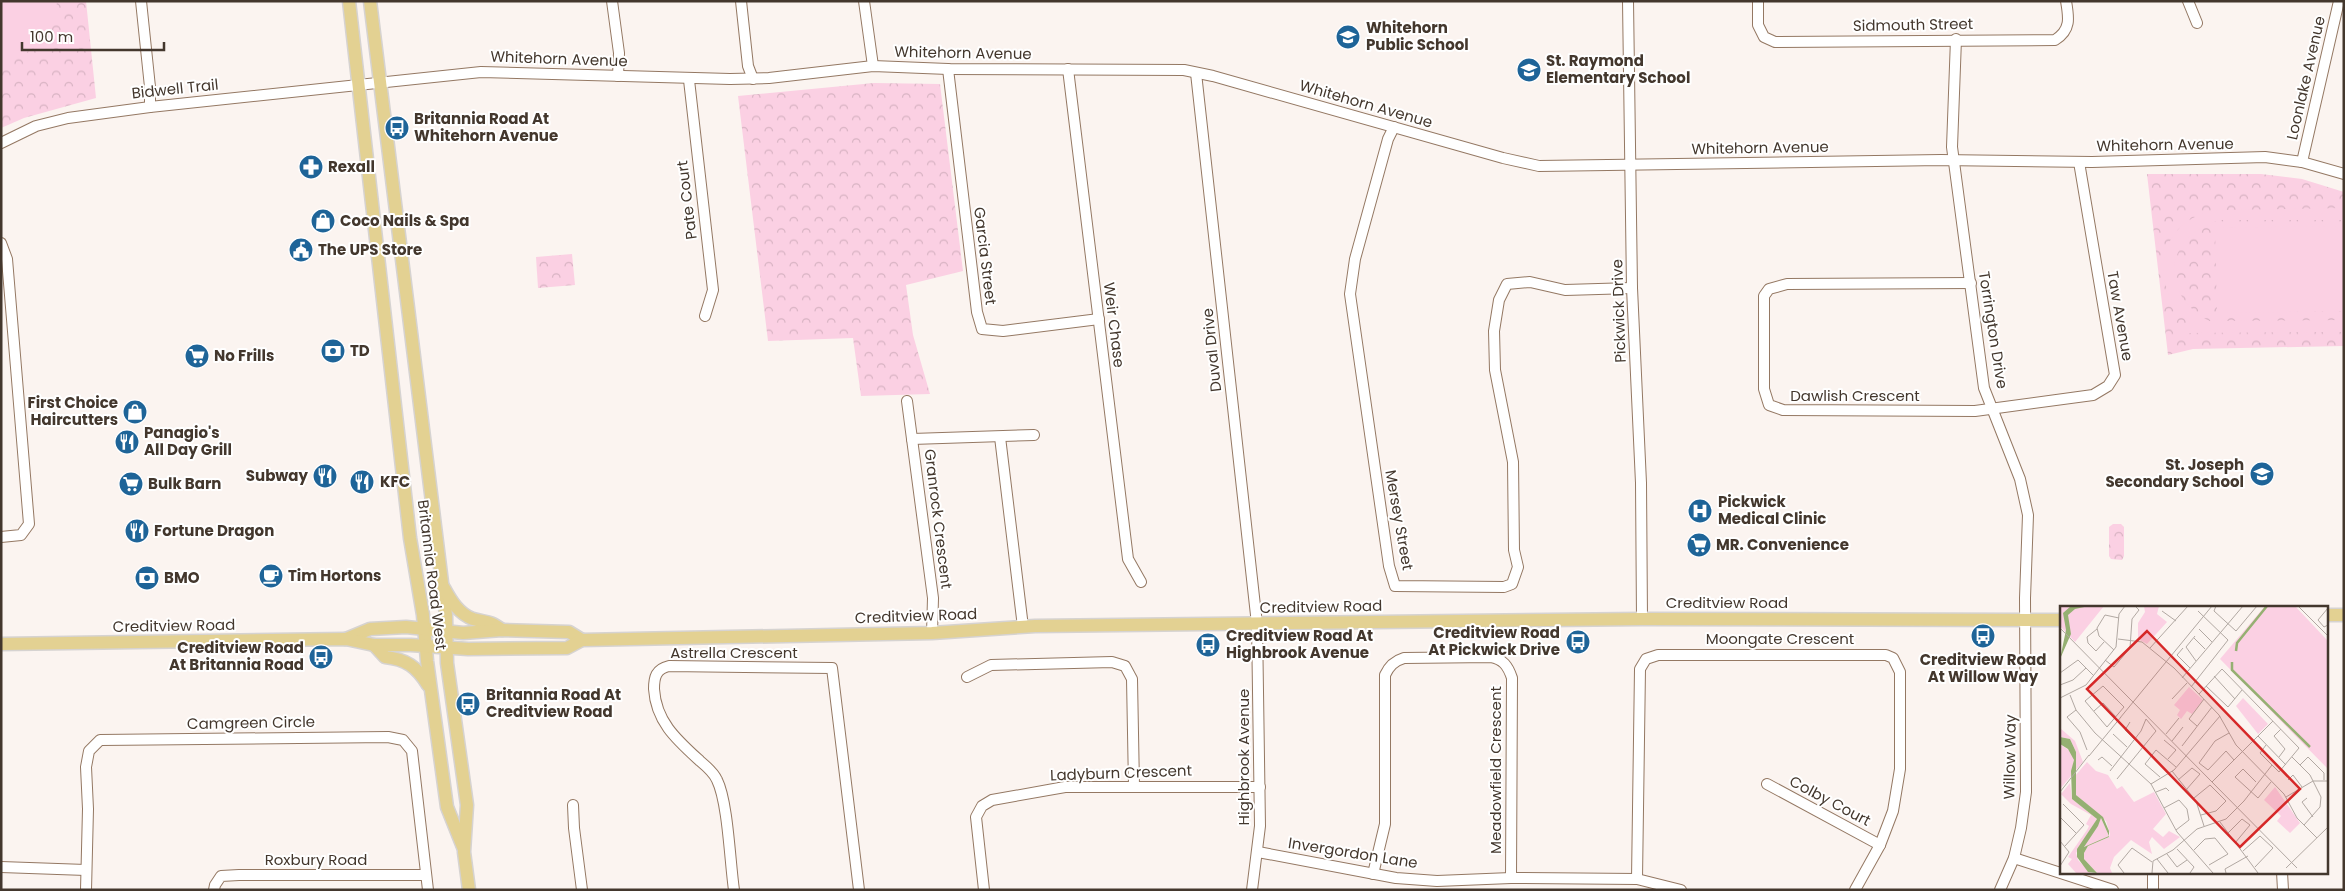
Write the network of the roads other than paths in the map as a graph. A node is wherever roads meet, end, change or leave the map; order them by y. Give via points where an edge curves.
1 (141, 1) edge
2 (349, 1) edge
3 (370, 1) edge
4 (612, 1) edge
5 (741, 1) edge
6 (864, 1) edge
7 (1628, 1) edge
8 (1758, 1) edge
9 (2066, 1) edge
10 (2188, 1) edge
11 (2338, 1) edge
12 (2197, 23) dead end
13 (1956, 39) junction
14 (873, 66) junction
15 (948, 69) junction
16 (1068, 69) junction
17 (1196, 73) junction
18 (618, 76) junction
19 (753, 79) junction
20 (689, 80) junction
21 (379, 82) junction
22 (358, 85) junction
23 (150, 107) junction
24 (1394, 127) junction
25 (1, 143) edge
26 (1954, 161) junction
27 (2079, 162) junction
28 (2302, 162) junction
29 (1630, 166) junction
30 (2344, 174) edge
31 (1, 242) edge
32 (1971, 283) junction
33 (1632, 288) junction
34 (705, 316) dead end
35 (1098, 319) junction
36 (907, 402) dead end
37 (1993, 409) junction
38 (1034, 435) dead end
39 (1000, 437) junction
40 (912, 439) junction
41 (1, 537) edge
42 (441, 582) junction
43 (1141, 582) dead end
44 (2328, 615) edge
45 (2344, 615) edge
46 (1642, 620) junction
47 (2026, 620) junction
48 (2060, 620) edge
49 (1257, 624) junction
50 (1023, 627) junction
51 (424, 629) junction
52 (502, 630) junction
53 (446, 631) junction
54 (932, 633) junction
55 (346, 639) junction
56 (582, 640) junction
57 (1, 644) edge
58 (374, 645) junction
59 (426, 646) junction
60 (446, 648) junction
61 (967, 677) dead end
62 (430, 689) junction
63 (1767, 784) dead end
64 (1134, 786) junction
65 (1260, 786) junction
66 (573, 805) dead end
67 (1880, 845) junction
68 (464, 852) junction
69 (1258, 852) junction
70 (2014, 858) junction
71 (1, 867) edge
72 (86, 870) junction
73 (2060, 873) edge
74 (1373, 874) junction
75 (2064, 874) edge
76 (2153, 874) edge
77 (2282, 874) edge
78 (426, 876) junction
79 (1511, 878) junction
80 (1637, 879) junction
81 (86, 890) edge
82 (214, 890) edge
83 (428, 890) edge
84 (469, 890) edge
85 (582, 890) edge
86 (734, 890) edge
87 (859, 890) edge
88 (984, 890) edge
89 (1252, 890) edge
90 (1682, 890) edge
91 (1855, 890) edge
92 (2000, 890) edge
93 (2113, 890) edge
94 (2153, 890) edge
95 (2283, 890) edge

1 - 23 street
2 - 22 main road, Britannia Road West
3 - 21 main road, Britannia Road West
4 - 18 street via 619,54
5 - 19 street via 748,66
6 - 14 street
7 - 29 street, Pickwick Drive
8 - 13 street, Sidmouth Street via 1758,25 1764,38 1775,42
9 - 13 street, Sidmouth Street via 2068,26 2064,34 2055,40
10 - 12 street
11 - 28 street, Loonlake Avenue
13 - 26 street, Torrington Drive
14 - 15 street, Whitehorn Avenue
14 - 19 street, Whitehorn Avenue
15 - 16 street, Whitehorn Avenue
15 - 35 street, Garcia Street via 977,312 982,329 1003,331
16 - 17 street, Whitehorn Avenue via 1184,70
16 - 35 street, Weir Chase
17 - 24 street, Whitehorn Avenue
17 - 49 street, Duval Drive
18 - 20 street, Whitehorn Avenue
18 - 21 street, Whitehorn Avenue via 481,72
19 - 20 street, Whitehorn Avenue
20 - 34 street, Pate Court via 713,290
21 - 22 street, Whitehorn Avenue
21 - 42 main road, Britannia Road West
22 - 23 street, Bidwell Trail
22 - 51 main road, Britannia Road West via 410,538
23 - 25 street, Bidwell Trail via 45,123
24 - 29 street, Whitehorn Avenue via 1539,166
24 - 33 street, Mersey Street via 1355,259 1350,294 1389,566 1396,586 1504,587 1512,584 1518,567 1514,550 1513,462 1495,370 1494,331 1499,300 1507,284 1530,282 1565,290
26 - 27 street, Whitehorn Avenue
26 - 29 street, Whitehorn Avenue
26 - 32 street, Torrington Drive
27 - 28 street, Whitehorn Avenue via 2265,157
27 - 37 street, Taw Avenue via 2115,375 2108,386 2093,395
28 - 30 street, Whitehorn Avenue
29 - 33 street, Pickwick Drive
31 - 41 street via 7,259 29,515 29,524 21,535
32 - 37 street, Torrington Drive via 1984,388
32 - 37 street, Dawlish Crescent via 1787,284 1769,289 1764,296 1764,389 1769,405 1783,410
33 - 46 street, Pickwick Drive via 1641,483
35 - 43 street, Weir Chase via 1128,559
36 - 40 street, Granrock Crescent
37 - 47 street, Torrington Drive via 2020,479 2028,514
38 - 39 street, Granrock Crescent
39 - 40 street, Granrock Crescent
39 - 50 street
40 - 54 street, Granrock Crescent via 933,598
42 - 52 main road via 449,599 462,612 475,620 490,621
42 - 53 main road, Britannia Road West
44 - 45 main road
46 - 47 main road, Creditview Road
46 - 49 main road, Creditview Road
47 - 48 main road, Creditview Road
47 - 70 street, Willow Way via 2026,792
49 - 50 main road, Creditview Road
49 - 65 street, Highbrook Avenue
50 - 54 main road, Creditview Road
51 - 53 main road, Creditview Road
51 - 55 main road, Creditview Road via 370,629
51 - 59 main road, Britannia Road West
52 - 53 main road, Creditview Road
52 - 56 main road, Creditview Road via 569,632
53 - 60 main road, Britannia Road West
54 - 56 main road, Creditview Road
55 - 57 main road, Creditview Road
55 - 58 main road, Creditview Road
56 - 60 main road, Creditview Road via 567,648
58 - 59 main road, Creditview Road
58 - 62 main road via 385,657 399,658 412,665
59 - 60 main road, Creditview Road
59 - 62 main road, Britannia Road West
60 - 68 main road, Britannia Road West via 467,805
61 - 64 street via 991,665 1112,662 1125,666 1132,679
62 - 68 main road, Britannia Road West via 447,807
63 - 67 street, Colby Court
64 - 65 street, Ladyburn Crescent
64 - 88 street, Ladyburn Crescent via 1065,787 987,802 976,817
65 - 69 street, Highbrook Avenue
66 - 85 street
67 - 80 street, Moongate Crescent via 1893,811 1900,769 1900,672 1893,658 1875,654 1658,655 1646,659 1640,669
67 - 91 street, Moongate Crescent
68 - 84 main road, Britannia Road West
69 - 74 street, Invergordon Lane
69 - 89 street, Highbrook Avenue
70 - 73 street
70 - 92 street, Willow Way
71 - 72 street
72 - 78 street, Camgreen Circle via 86,766 89,751 100,740 388,737 403,740 412,751
72 - 81 street, Camgreen Circle
74 - 79 street, Invergordon Lane via 1437,881
74 - 79 street, Meadowfield Crescent via 1385,824 1387,669 1404,658 1490,657 1503,662 1512,678
75 - 93 street
76 - 94 street
77 - 95 street
78 - 82 street, Roxbury Road via 239,874 221,876
78 - 83 street, Camgreen Circle
79 - 80 street, Invergordon Lane
80 - 90 street, Invergordon Lane
86 - 87 street, Astrella Crescent via 722,795 708,768 664,725 654,683 657,672 662,668 832,668

